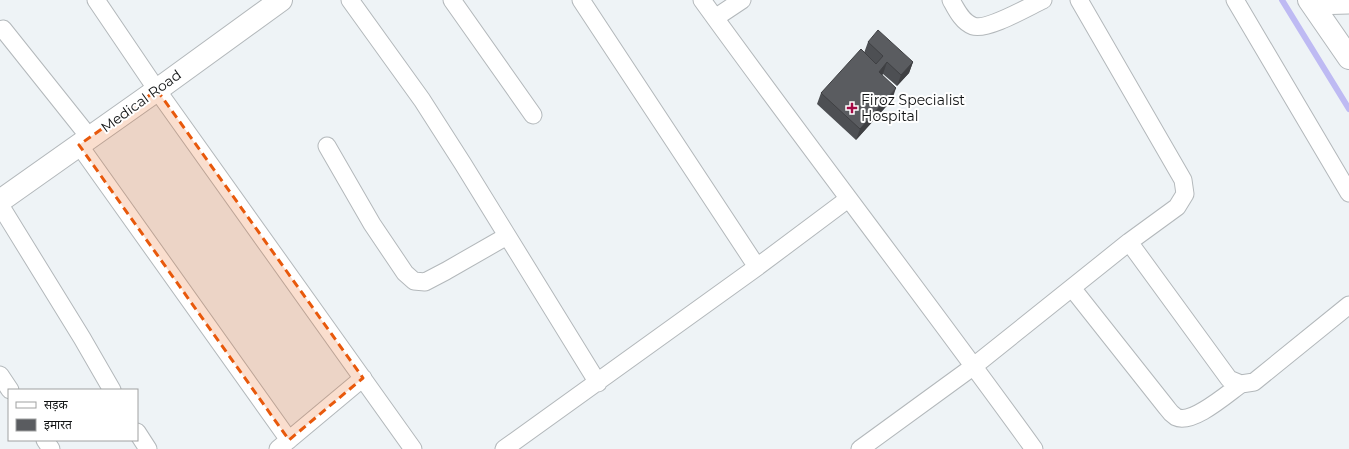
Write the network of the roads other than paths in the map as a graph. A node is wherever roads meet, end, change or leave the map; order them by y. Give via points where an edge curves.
1 (96, 0) edge
2 (350, 0) edge
3 (452, 0) edge
4 (580, 0) edge
5 (702, 0) edge
6 (742, 0) edge
7 (951, 0) edge
8 (1043, 0) edge
9 (1079, 0) edge
10 (1235, 0) edge
11 (275, 2) edge
12 (1311, 3) edge
13 (1349, 5) edge
14 (715, 18) junction
15 (3, 29) dead end
16 (1349, 58) edge
17 (157, 90) junction
18 (533, 115) dead end
19 (85, 141) junction
20 (326, 146) dead end
21 (1349, 193) edge
22 (848, 199) junction
23 (0, 201) edge
24 (0, 205) edge
25 (507, 236) junction
26 (1129, 242) junction
27 (757, 267) junction
28 (1072, 288) junction
29 (1349, 305) edge
30 (974, 366) junction
31 (0, 375) edge
32 (363, 378) junction
33 (598, 383) junction
34 (1241, 384) junction
35 (9, 389) edge
36 (111, 389) edge
37 (138, 434) edge
38 (284, 445) edge
39 (148, 449) edge
40 (413, 449) edge
41 (504, 449) edge
42 (860, 449) edge
43 (1034, 449) edge

1 - 17 street
2 - 25 street via 422,100
3 - 18 street
4 - 27 street
5 - 14 street
6 - 14 street
7 - 8 street via 962,19 980,28
9 - 26 street via 1183,180 1185,194 1177,207
10 - 21 street
11 - 17 street, Medical Road
12 - 13 street
12 - 16 street
14 - 22 street
15 - 19 street
17 - 19 street, Medical Road
17 - 32 street
19 - 23 street, Medical Road
19 - 38 street
20 - 25 street via 404,273 414,280 425,282
22 - 27 street
22 - 30 street
24 - 36 street
25 - 33 street
26 - 28 street
26 - 34 street via 1229,379
27 - 33 street
28 - 30 street
28 - 34 street via 1176,417 1187,419 1197,415
29 - 34 street via 1254,382
30 - 42 street
30 - 43 street
31 - 35 street
32 - 38 street
32 - 40 street
33 - 41 street
37 - 39 street

